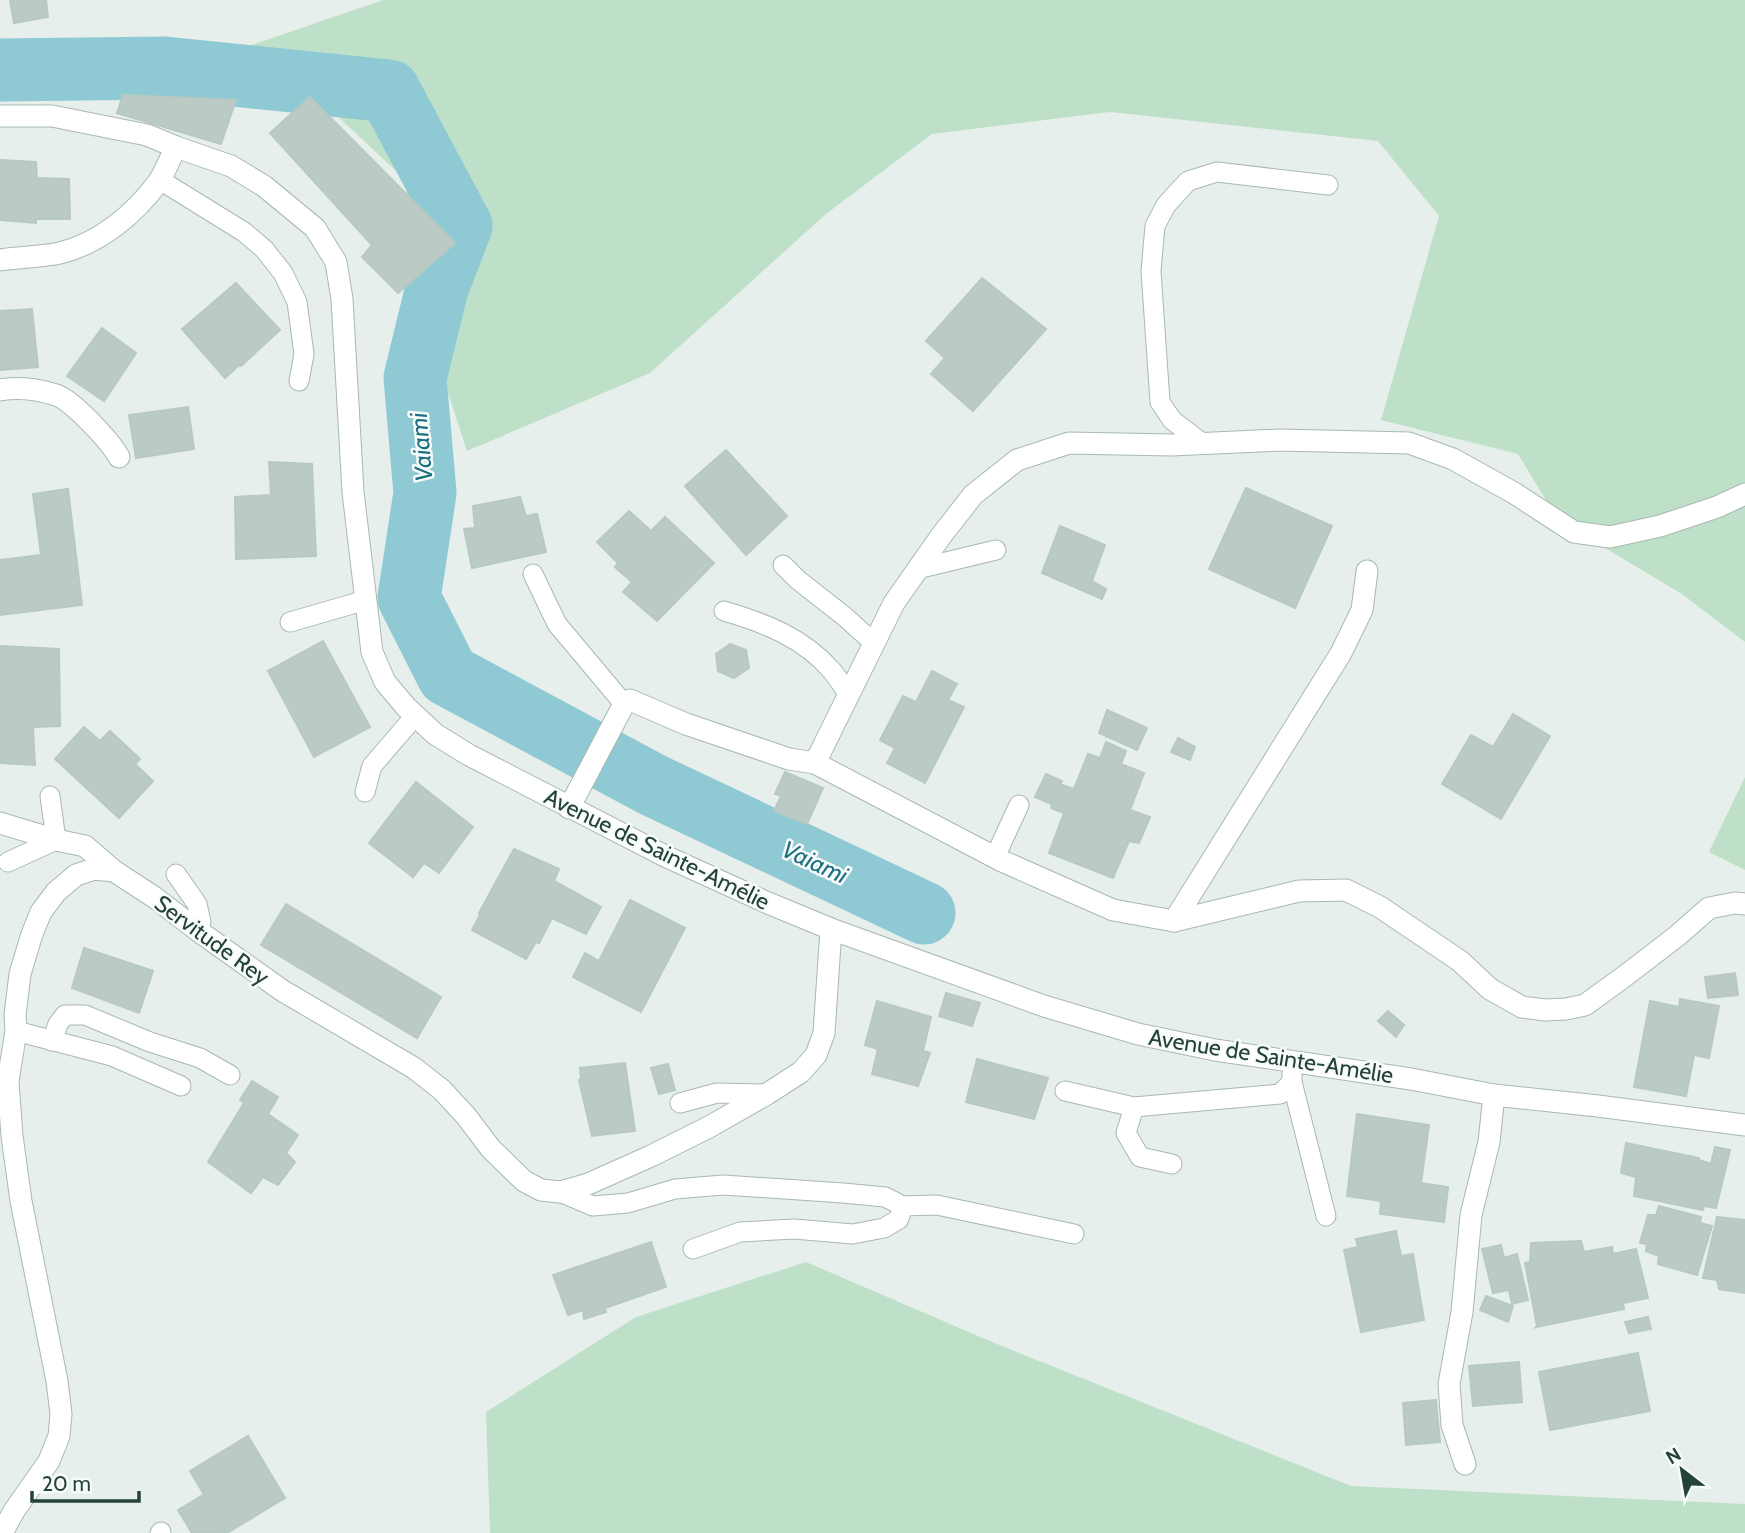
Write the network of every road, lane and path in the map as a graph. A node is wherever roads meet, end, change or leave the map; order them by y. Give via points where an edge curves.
1 (0, 116) edge
2 (176, 146) junction
3 (160, 180) junction
4 (1328, 185) dead end
5 (0, 260) edge
6 (299, 381) dead end
7 (0, 390) edge
8 (1202, 443) junction
9 (118, 457) dead end
10 (1745, 494) edge
11 (996, 550) dead end
12 (783, 565) dead end
13 (917, 569) junction
14 (1367, 570) dead end
15 (533, 574) dead end
16 (366, 600) junction
17 (724, 611) dead end
18 (290, 622) dead end
19 (874, 643) junction
20 (848, 694) junction
21 (624, 704) junction
22 (415, 716) junction
23 (815, 763) junction
24 (365, 792) dead end
25 (50, 796) dead end
26 (1019, 805) dead end
27 (569, 808) junction
28 (0, 823) edge
29 (56, 840) junction
30 (995, 857) junction
31 (8, 862) dead end
32 (114, 872) junction
33 (176, 874) dead end
34 (1745, 904) edge
35 (1174, 921) junction
36 (831, 929) junction
37 (197, 930) junction
38 (16, 1031) junction
39 (52, 1041) junction
40 (1292, 1072) junction
41 (230, 1074) dead end
42 (181, 1086) dead end
43 (1065, 1091) dead end
44 (767, 1094) junction
45 (1493, 1095) junction
46 (680, 1103) dead end
47 (1134, 1107) junction
48 (1745, 1125) edge
49 (1172, 1164) dead end
50 (560, 1192) junction
51 (901, 1206) junction
52 (1326, 1216) dead end
53 (1074, 1234) dead end
54 (693, 1249) dead end
55 (1465, 1464) dead end
56 (2, 1533) edge

1 - 2 street, Avenue de Sainte-Amélie via 52,116 147,135
2 - 3 street
2 - 16 street, Avenue de Sainte-Amélie via 231,166 264,186 315,228 336,262
3 - 5 street via 120,224 90,241 60,253
3 - 6 lane via 244,232 283,273 297,302 304,354
4 - 8 lane via 1217,172 1188,181 1166,205 1155,226 1151,271 1160,402 1172,420
7 - 9 street via 58,395 87,418
8 - 10 street via 1409,443 1454,458 1574,533 1609,537 1660,526
8 - 13 street via 1069,443 1017,460 973,495
11 - 13 lane
12 - 19 lane
13 - 19 street
14 - 35 street via 1362,610 1341,653
15 - 21 lane via 557,624
16 - 18 lane
16 - 22 street, Avenue de Sainte-Amélie via 372,652 385,682
17 - 20 lane via 771,626 794,639 832,671
19 - 20 street
20 - 23 street
21 - 23 street via 630,700 686,724 789,759
21 - 27 street
22 - 24 lane via 372,766
22 - 27 street, Avenue de Sainte-Amélie via 469,755
23 - 30 street
25 - 29 lane
26 - 30 lane
27 - 36 street, Avenue de Sainte-Amélie
28 - 29 street, Servitude Rey
29 - 31 lane
29 - 32 street, Servitude Rey via 85,846
30 - 35 street via 1113,910
32 - 37 street, Servitude Rey
32 - 38 street via 94,869 76,875 55,892 41,912 20,974
33 - 37 lane via 197,904 201,922
34 - 35 street via 1709,908 1585,1005 1566,1009 1522,1007 1490,989 1460,961 1403,922 1346,890 1299,891
36 - 40 street, Avenue de Sainte-Amélie via 1044,1006
36 - 44 street via 824,1032 816,1055 801,1072
37 - 50 street, Servitude Rey via 283,991 414,1068 442,1090 524,1181 541,1190
38 - 39 lane
38 - 56 street via 8,1081 12,1136 61,1414 59,1436 49,1461
39 - 41 lane via 65,1014 85,1015 201,1058
39 - 42 lane via 112,1056
40 - 45 street, Avenue de Sainte-Amélie via 1411,1079
40 - 47 lane via 1280,1094
40 - 52 lane
43 - 47 lane
44 - 46 lane via 717,1093
44 - 50 street via 651,1156
45 - 48 street, Avenue de Sainte-Amélie
45 - 55 street via 1489,1142 1471,1215 1462,1312 1449,1384 1452,1425
47 - 49 lane via 1126,1133 1140,1157
50 - 51 lane via 593,1206 628,1203 675,1189 723,1185 843,1192 885,1197
51 - 53 lane via 937,1205
51 - 54 lane via 898,1219 884,1228 853,1234 793,1229 740,1232

